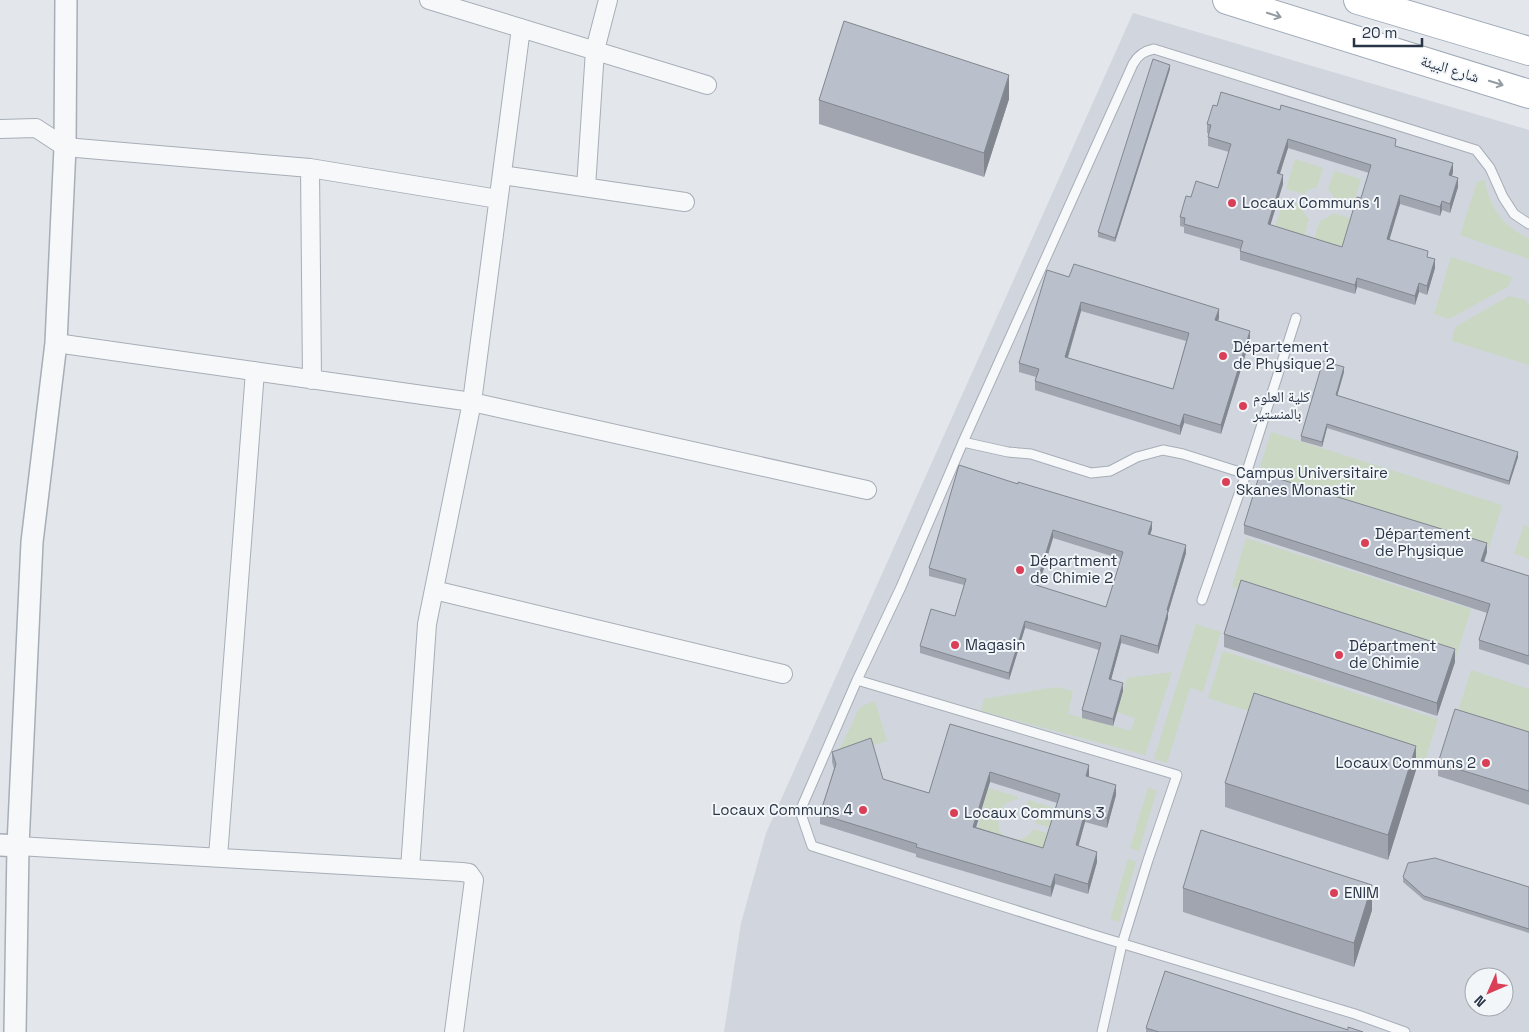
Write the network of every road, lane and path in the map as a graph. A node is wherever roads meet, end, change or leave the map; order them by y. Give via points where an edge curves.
1 (66, 0) edge
2 (430, 0) edge
3 (608, 0) edge
4 (1227, 0) edge
5 (1358, 0) edge
6 (521, 28) junction
7 (595, 50) junction
8 (1529, 51) edge
9 (707, 85) dead end
10 (1529, 94) edge
11 (0, 129) edge
12 (65, 147) junction
13 (310, 168) junction
14 (502, 175) junction
15 (586, 187) junction
16 (498, 200) junction
17 (685, 202) dead end
18 (1529, 224) edge
19 (1296, 318) dead end
20 (56, 343) junction
21 (255, 371) junction
22 (312, 380) junction
23 (472, 402) junction
24 (963, 442) junction
25 (1246, 474) junction
26 (867, 490) dead end
27 (434, 590) junction
28 (1202, 600) dead end
29 (783, 674) dead end
30 (858, 680) junction
31 (9, 846) edge
32 (218, 857) junction
33 (410, 869) junction
34 (1122, 944) junction
35 (15, 1032) edge
36 (454, 1032) edge
37 (1102, 1032) edge
38 (1405, 1032) edge

1 - 12 street
2 - 6 street
3 - 7 street
4 -> 10 main road, شارع البيئة
5 - 8 main road
6 - 7 street
6 - 14 street
7 - 9 street
7 - 15 street
11 - 12 street via 36,128
12 - 13 street
12 - 20 street
13 - 16 street
13 - 22 street
14 - 15 street
14 - 16 street
15 - 17 street
16 - 23 street
18 - 24 lane via 1514,214 1490,168 1476,150 1154,49 1147,51 1133,64
19 - 25 lane
20 - 21 street
20 - 31 street via 32,542
21 - 22 street
21 - 32 street
22 - 23 street
23 - 26 street
23 - 27 street
24 - 25 lane via 1031,454 1090,473 1110,471 1136,457 1163,450
24 - 30 lane
25 - 28 lane
27 - 29 street
27 - 33 street via 427,624
30 - 34 lane via 800,810 812,846
30 - 34 lane via 1177,775
31 - 32 street
31 - 35 street
32 - 33 street
33 - 36 street via 469,873 474,880
34 - 37 lane
34 - 38 lane

